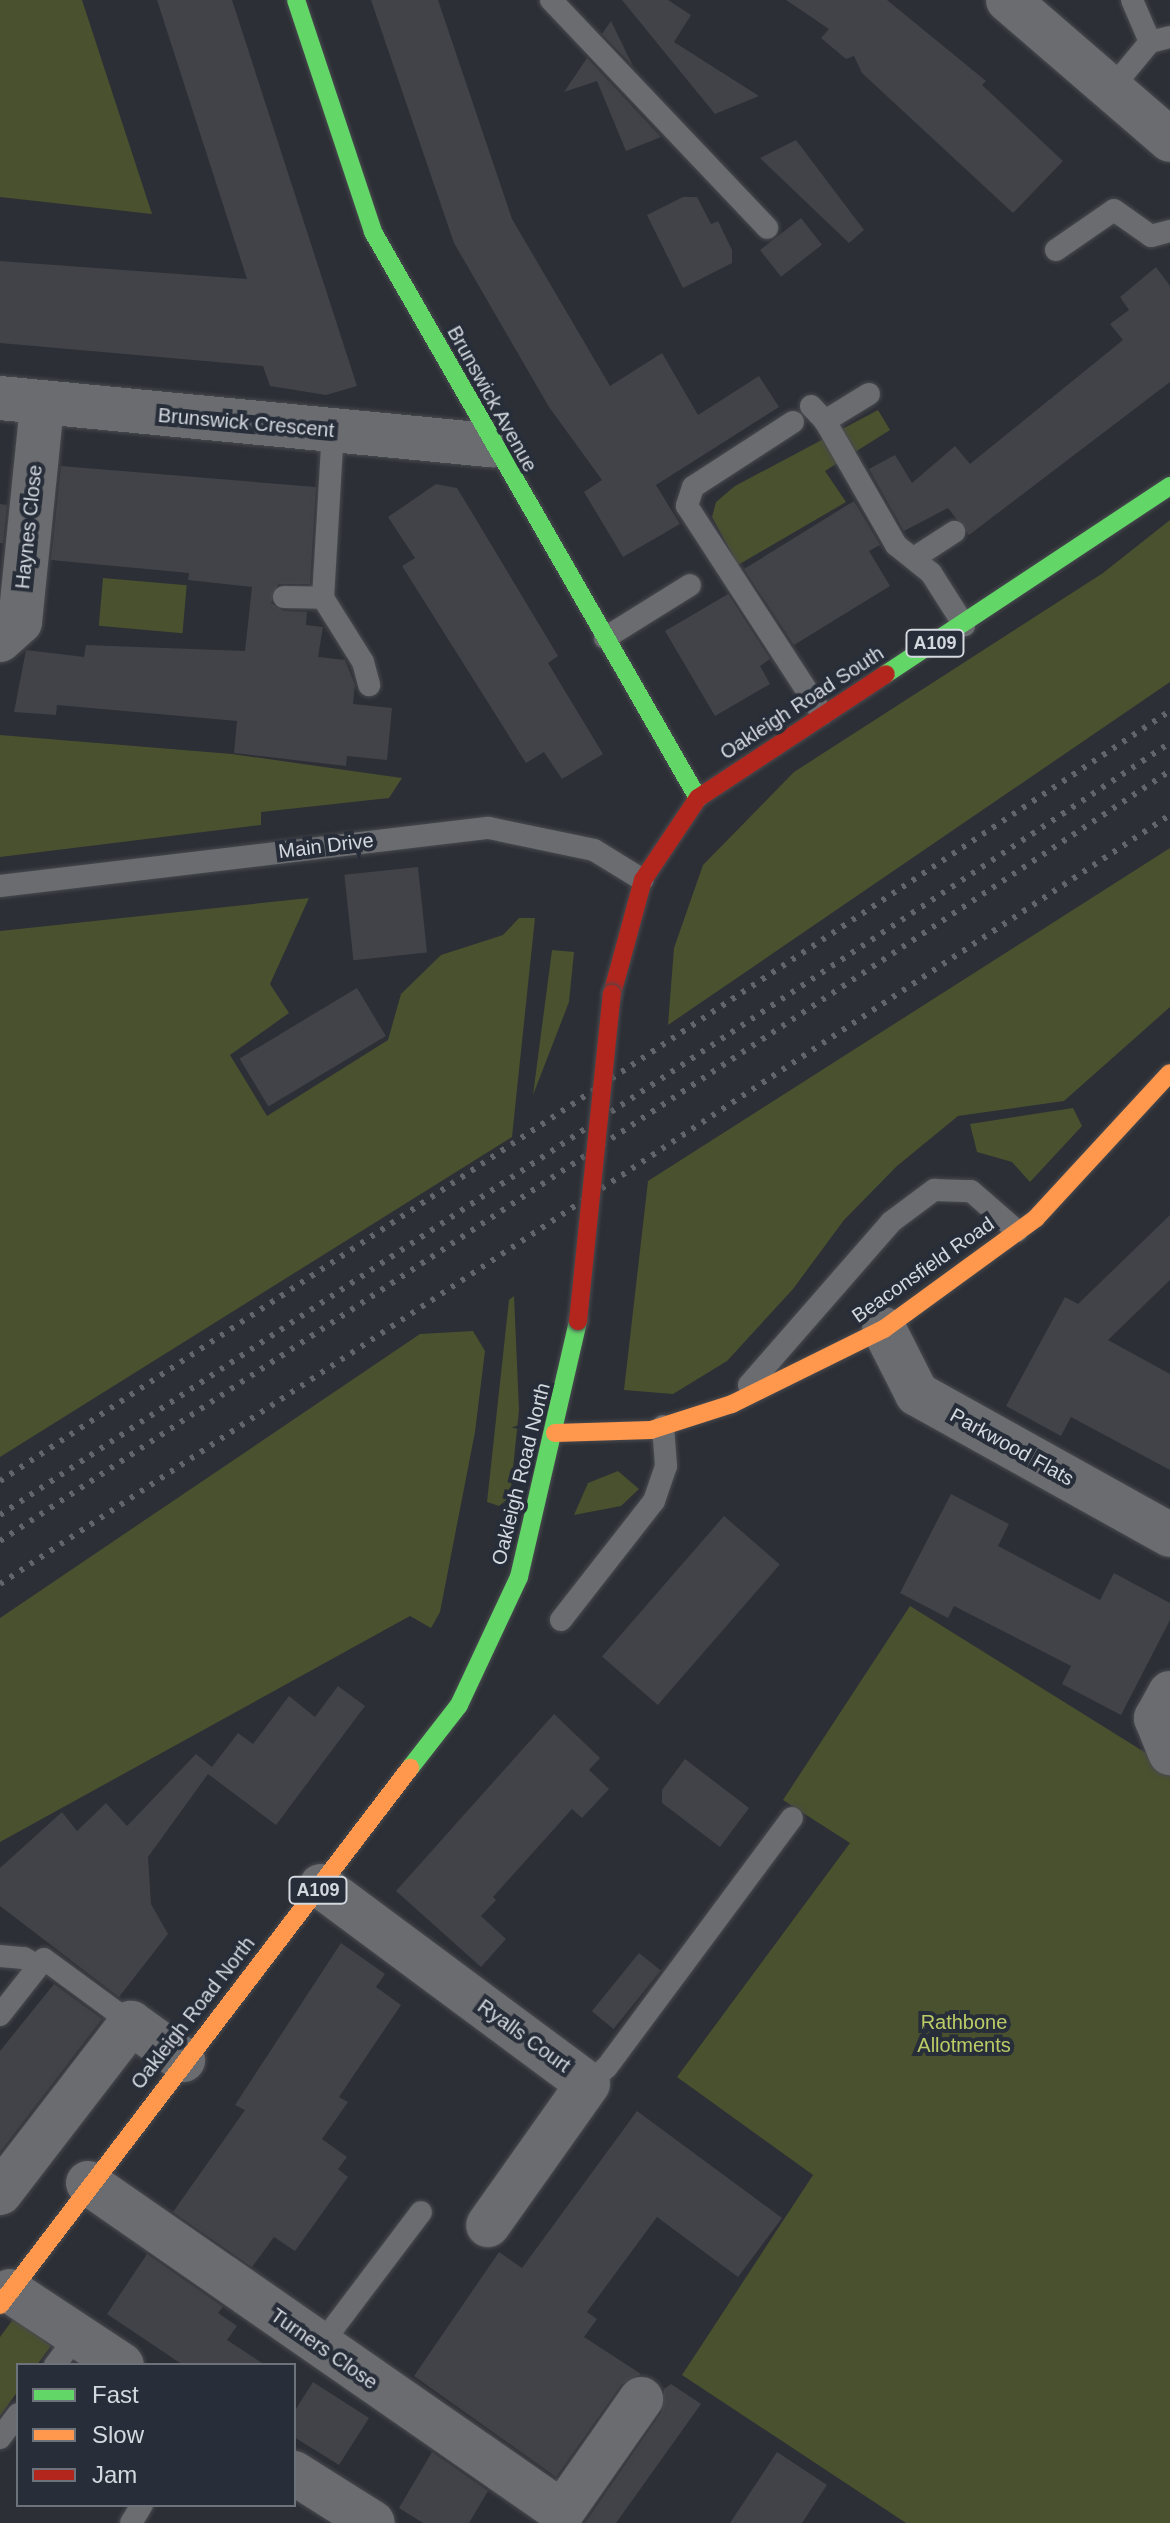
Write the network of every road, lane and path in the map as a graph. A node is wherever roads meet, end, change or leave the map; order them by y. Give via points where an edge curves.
1 (296, 0) edge
2 (551, 0) edge
3 (1008, 0) edge
4 (1132, 0) edge
5 (1160, 40) edge
6 (1111, 89) junction
7 (1170, 140) edge
8 (767, 228) dead end
9 (1170, 231) edge
10 (1056, 250) dead end
11 (869, 394) dead end
12 (0, 398) edge
13 (42, 404) junction
14 (793, 422) dead end
15 (333, 430) junction
16 (492, 445) junction
17 (1170, 486) edge
18 (954, 532) dead end
19 (914, 558) junction
20 (690, 585) dead end
21 (284, 597) dead end
22 (323, 598) junction
23 (964, 625) junction
24 (605, 638) junction
25 (0, 640) edge
26 (369, 685) dead end
27 (822, 714) junction
28 (698, 798) junction
29 (643, 880) junction
30 (0, 886) edge
31 (1163, 1095) edge
32 (1017, 1231) junction
33 (884, 1329) junction
34 (732, 1404) junction
35 (663, 1426) junction
36 (555, 1433) junction
37 (1170, 1535) edge
38 (561, 1620) dead end
39 (1170, 1693) edge
40 (1170, 1753) edge
41 (792, 1818) dead end
42 (321, 1886) junction
43 (0, 1956) edge
44 (38, 1966) junction
45 (0, 2015) edge
46 (131, 2023) junction
47 (183, 2060) junction
48 (588, 2084) junction
49 (88, 2183) junction
50 (0, 2193) edge
51 (421, 2212) dead end
52 (488, 2225) dead end
53 (5, 2298) edge
54 (319, 2347) junction
55 (66, 2351) edge
56 (114, 2363) edge
57 (641, 2399) dead end
58 (16, 2417) edge
59 (0, 2438) edge
60 (296, 2474) edge
61 (373, 2523) edge

1 - 16 main road, Brunswick Avenue via 373,232
2 - 8 lane
3 - 6 street
4 - 5 lane
5 - 6 lane
6 - 7 street
9 - 10 lane via 1151,236 1114,210
11 - 19 lane via 818,414 896,545
12 - 13 street, Brunswick Crescent
13 - 15 street, Brunswick Crescent
13 - 25 street, Haynes Close via 20,622
14 - 27 lane via 693,487 687,506
15 - 16 street, Brunswick Crescent
15 - 22 lane
16 - 24 main road, Brunswick Avenue
17 - 23 main road, Oakleigh Road South / A109
18 - 19 lane
19 - 23 lane via 931,573
20 - 24 lane
21 - 22 lane
22 - 26 lane via 363,662
23 - 27 main road, Oakleigh Road South / A109
24 - 28 main road, Brunswick Avenue
27 - 28 main road, Oakleigh Road South / A109
28 - 29 main road, Oakleigh Road North / A109
29 - 30 lane, Main Drive via 594,850 489,828
29 - 36 main road, Oakleigh Road North / A109, bridge via 612,994 578,1321
31 - 32 main road, Beaconsfield Road
32 - 33 main road, Beaconsfield Road
32 - 34 lane via 971,1191 934,1190 891,1222
33 - 34 main road, Beaconsfield Road
33 - 37 street, Parkwood Flats via 917,1394
34 - 35 main road, Beaconsfield Road
35 - 36 main road, Beaconsfield Road
35 - 38 lane via 666,1466 654,1501
36 - 42 main road, Oakleigh Road North / A109 via 519,1577 459,1705
39 - 40 street via 1156,1718
41 - 48 lane via 607,2067
42 - 47 main road, Oakleigh Road North / A109
42 - 48 street, Ryalls Court
43 - 44 lane via 24,1958
44 - 45 lane
44 - 46 lane via 44,1959
46 - 47 street
46 - 50 street
47 - 49 main road, Oakleigh Road North / A109
48 - 52 street, Ryalls Court
49 - 53 main road, Oakleigh Road North / A109
49 - 54 street, Turners Close
51 - 54 lane
53 - 55 street
54 - 57 street, Turners Close via 562,2512
55 - 56 street
58 - 59 lane
60 - 61 street

